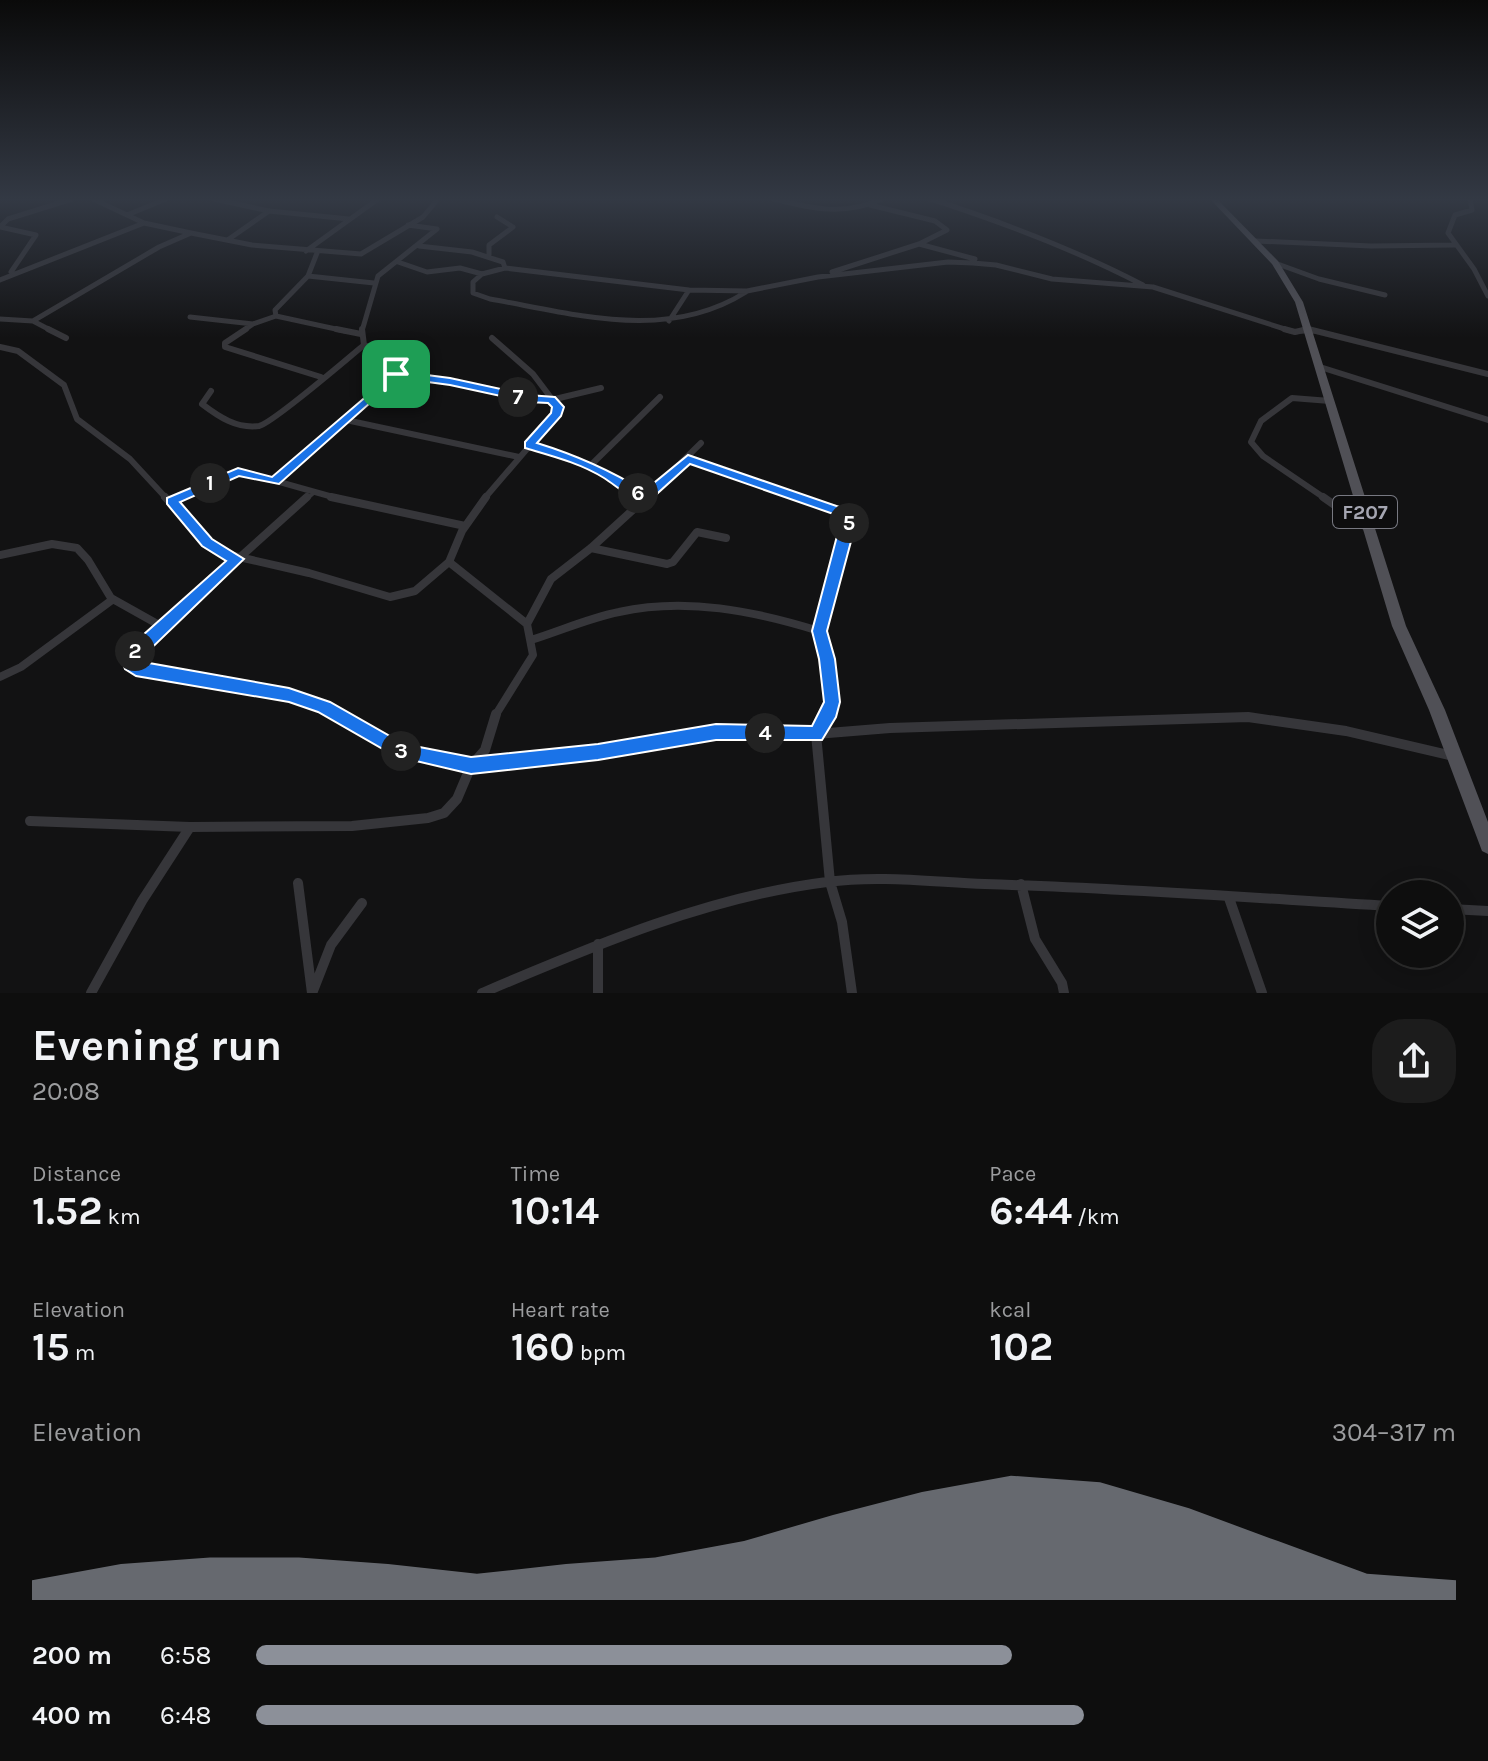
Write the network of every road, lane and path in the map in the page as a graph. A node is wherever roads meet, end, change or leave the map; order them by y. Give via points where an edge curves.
1 (29, 245) edge
2 (85, 245) edge
3 (163, 245) edge
4 (255, 245) edge
5 (314, 245) edge
6 (377, 245) edge
7 (489, 245) edge
8 (915, 245) edge
9 (924, 245) edge
10 (1060, 245) edge
11 (1260, 245) edge
12 (1356, 245) edge
13 (1426, 245) edge
14 (1454, 245) edge
15 (419, 246) joint
16 (306, 251) junction
17 (317, 253) junction
18 (489, 255) junction
19 (398, 262) junction
20 (1275, 263) junction
21 (996, 265) junction
22 (505, 268) junction
23 (10, 274) junction
24 (482, 274) junction
25 (308, 276) junction
26 (1126, 276) junction
27 (818, 277) junction
28 (0, 280) edge
29 (374, 283) junction
30 (1124, 285) junction
31 (1153, 287) junction
32 (689, 290) junction
33 (747, 291) junction
34 (1385, 295) dead end
35 (1488, 296) edge
36 (276, 316) junction
37 (190, 317) dead end
38 (0, 319) edge
39 (15, 320) junction
40 (33, 321) junction
41 (669, 321) junction
42 (253, 324) junction
43 (0, 327) edge
44 (1308, 329) junction
45 (361, 334) junction
46 (66, 338) dead end
47 (492, 338) dead end
48 (364, 345) junction
49 (0, 347) edge
50 (1320, 367) junction
51 (396, 374) junction
52 (1488, 374) edge
53 (321, 377) junction
54 (601, 388) dead end
55 (211, 391) dead end
56 (660, 397) dead end
57 (551, 400) junction
58 (1330, 401) junction
59 (346, 420) junction
60 (1488, 420) edge
61 (701, 443) dead end
62 (529, 445) junction
63 (519, 457) junction
64 (688, 459) junction
65 (590, 466) junction
66 (275, 481) junction
67 (312, 493) junction
68 (645, 498) junction
69 (171, 501) junction
70 (465, 526) junction
71 (1371, 531) junction
72 (726, 538) dead end
73 (591, 548) junction
74 (0, 555) edge
75 (237, 559) junction
76 (449, 562) junction
77 (112, 600) junction
78 (527, 624) junction
79 (161, 626) junction
80 (819, 631) junction
81 (531, 640) junction
82 (0, 677) edge
83 (816, 734) junction
84 (1454, 756) junction
85 (471, 766) junction
86 (30, 821) dead end
87 (190, 827) junction
88 (1488, 845) edge
89 (830, 882) junction
90 (298, 883) dead end
91 (1021, 884) junction
92 (1229, 898) junction
93 (362, 903) dead end
94 (1376, 905) edge
95 (1464, 910) edge
96 (1488, 911) edge
97 (598, 944) junction
98 (91, 993) edge
99 (312, 993) edge
100 (482, 993) edge
101 (598, 993) edge
102 (852, 993) edge
103 (1064, 993) edge
104 (1262, 993) edge

1 - 23 street
2 - 23 street
3 - 40 street
4 - 16 street
5 - 16 street
6 - 17 street via 366,253
7 - 18 street
8 - 27 street
9 - 21 street
10 - 26 street
11 - 20 main road, F207
12 - 13 street
14 - 35 street
15 - 18 street
15 - 19 street
16 - 17 street
17 - 25 street
18 - 22 street
19 - 24 street via 427,272 460,268
19 - 29 street
20 - 34 street
20 - 44 main road, F207 via 1299,302
21 - 27 street via 948,262
21 - 30 street via 1052,279
22 - 24 street
22 - 32 street
23 - 28 street
24 - 41 street via 473,282 473,293 490,299
25 - 29 street
25 - 36 street via 275,310
26 - 30 street
26 - 31 street
27 - 33 street
29 - 45 street
30 - 31 street
31 - 44 street via 1295,332
32 - 33 street
32 - 41 street
33 - 41 street via 722,309
36 - 42 street
36 - 45 street
37 - 42 street
38 - 39 street
39 - 40 street
39 - 43 street
40 - 46 street
42 - 53 street via 225,347
44 - 50 main road, F207
44 - 52 street
45 - 48 street
47 - 57 street via 533,374
48 - 51 street via 408,357
48 - 53 street
49 - 69 street via 18,351 64,385 77,419 130,459
50 - 58 main road, F207
50 - 60 street
51 - 57 street
51 - 59 street
53 - 55 street via 283,413 250,428 233,425 202,404
54 - 57 street
56 - 65 street
57 - 62 street via 557,414
58 - 71 main road, F207
58 - 71 street via 1292,398 1261,421 1251,442 1263,456
59 - 63 street
59 - 66 street
61 - 64 street
62 - 63 street
62 - 65 street
63 - 70 street
64 - 68 street
64 - 80 street via 847,514 850,519
65 - 68 street
66 - 67 street
66 - 69 street via 238,472
67 - 70 street
67 - 75 street
68 - 73 street
69 - 75 street via 207,542
70 - 76 street via 452,544
71 - 84 main road, F207 via 1399,626
72 - 73 street via 697,532 667,564
73 - 78 street via 551,579
74 - 77 street via 48,544 71,545 85,555
75 - 76 street via 390,597 415,591
75 - 79 street
76 - 78 street
77 - 79 street
77 - 82 street
78 - 81 street
79 - 85 street via 129,657 130,665 289,695 324,707 401,751
80 - 81 street via 773,616 667,606 620,612
80 - 83 street via 832,702
81 - 85 street via 533,655 497,709 491,736
83 - 84 street via 1248,717 1346,731
83 - 85 street via 716,732
83 - 89 street
84 - 88 main road, F207
85 - 87 street via 457,799 444,813 428,818 352,826
86 - 87 street
87 - 98 street
89 - 91 street
89 - 97 street via 746,897
89 - 102 street
90 - 99 street
91 - 92 street
91 - 103 street via 1035,939
92 - 94 street
92 - 104 street
93 - 99 street via 331,945
95 - 96 street
97 - 100 street
97 - 101 street

